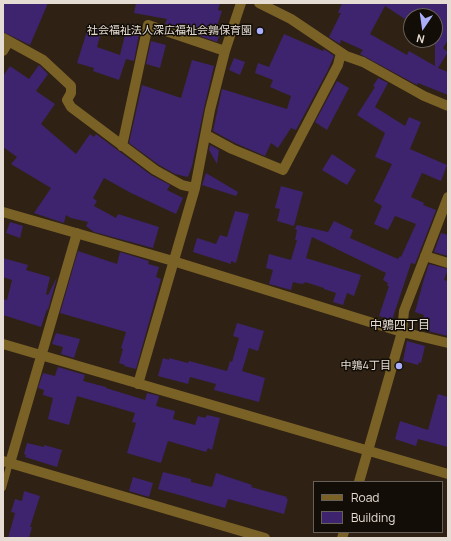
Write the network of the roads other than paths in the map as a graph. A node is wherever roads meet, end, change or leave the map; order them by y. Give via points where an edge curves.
1 (241, 3) edge
2 (259, 3) edge
3 (6, 40) edge
4 (3, 51) edge
5 (225, 51) junction
6 (341, 53) junction
7 (448, 106) edge
8 (206, 135) junction
9 (122, 146) junction
10 (195, 188) junction
11 (448, 197) edge
12 (3, 212) edge
13 (77, 233) junction
14 (426, 256) junction
15 (173, 261) junction
16 (448, 263) edge
17 (402, 332) junction
18 (3, 344) edge
19 (448, 344) edge
20 (41, 355) junction
21 (138, 384) junction
22 (369, 452) junction
23 (7, 462) edge
24 (448, 474) edge
25 (359, 481) edge
26 (3, 488) edge
27 (265, 538) edge

1 - 5 street
2 - 6 street via 291,19
3 - 4 street
3 - 9 street via 49,65 71,86 67,100 71,107
5 - 8 street
5 - 9 street via 148,25
6 - 7 street
6 - 8 street via 338,65 283,170
8 - 10 street
9 - 10 street via 155,170
10 - 15 street
11 - 14 street
12 - 13 street
13 - 15 street
13 - 20 street
14 - 16 street
14 - 17 street via 404,311
15 - 17 street
15 - 21 street
17 - 19 street
17 - 22 street
18 - 20 street
20 - 21 street
20 - 23 street
21 - 22 street
22 - 24 street
22 - 25 street
23 - 26 lane
23 - 27 street

